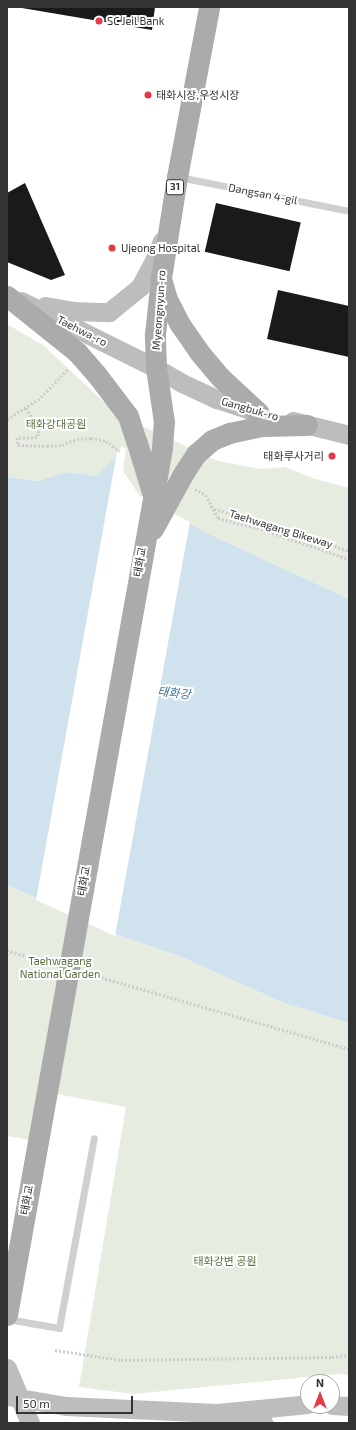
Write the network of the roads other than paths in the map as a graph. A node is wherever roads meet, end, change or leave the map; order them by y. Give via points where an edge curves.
1 (209, 7) edge
2 (177, 177) junction
3 (349, 211) edge
4 (171, 213) junction
5 (161, 278) junction
6 (7, 295) edge
7 (27, 304) junction
8 (156, 368) junction
9 (259, 413) junction
10 (307, 424) junction
11 (349, 435) edge
12 (162, 448) joint
13 (153, 497) junction
14 (142, 549) junction
15 (94, 1138) dead end
16 (7, 1315) edge
17 (7, 1319) edge
18 (7, 1368) edge
19 (7, 1396) edge
20 (300, 1405) edge
21 (217, 1413) junction
22 (30, 1423) edge
23 (262, 1423) edge

1 - 2 main road, Myeongnyun-ro / 31
2 - 3 lane, Dangsan 4-gil
2 - 4 main road, Myeongnyun-ro / 31
4 - 5 main road, Myeongnyun-ro / 31
4 - 7 main road via 155,259 140,287 109,312 72,311
5 - 8 main road, Myeongnyun-ro / 31 via 155,334
5 - 9 main road via 167,299 199,352 220,377
6 - 7 main road, Taehwa-ro
6 - 13 main road, bridge via 77,352 128,416 129,447
7 - 8 main road, Taehwa-ro
8 - 9 main road, Gangbuk-ro via 217,399
8 - 12 main road, Myeongnyun-ro / 31 via 164,422
9 - 10 main road, Gangbuk-ro
10 - 11 main road, Gangbuk-ro
10 - 14 main road, bridge via 263,426 229,433 212,440 196,454 183,474
12 - 13 main road, 태화교, bridge
13 - 14 main road, 태화교, bridge
14 - 16 main road, 태화교, bridge
15 - 17 lane via 59,1328
18 - 22 main road, bridge
19 - 21 main road via 66,1406
20 - 21 main road
21 - 23 main road

